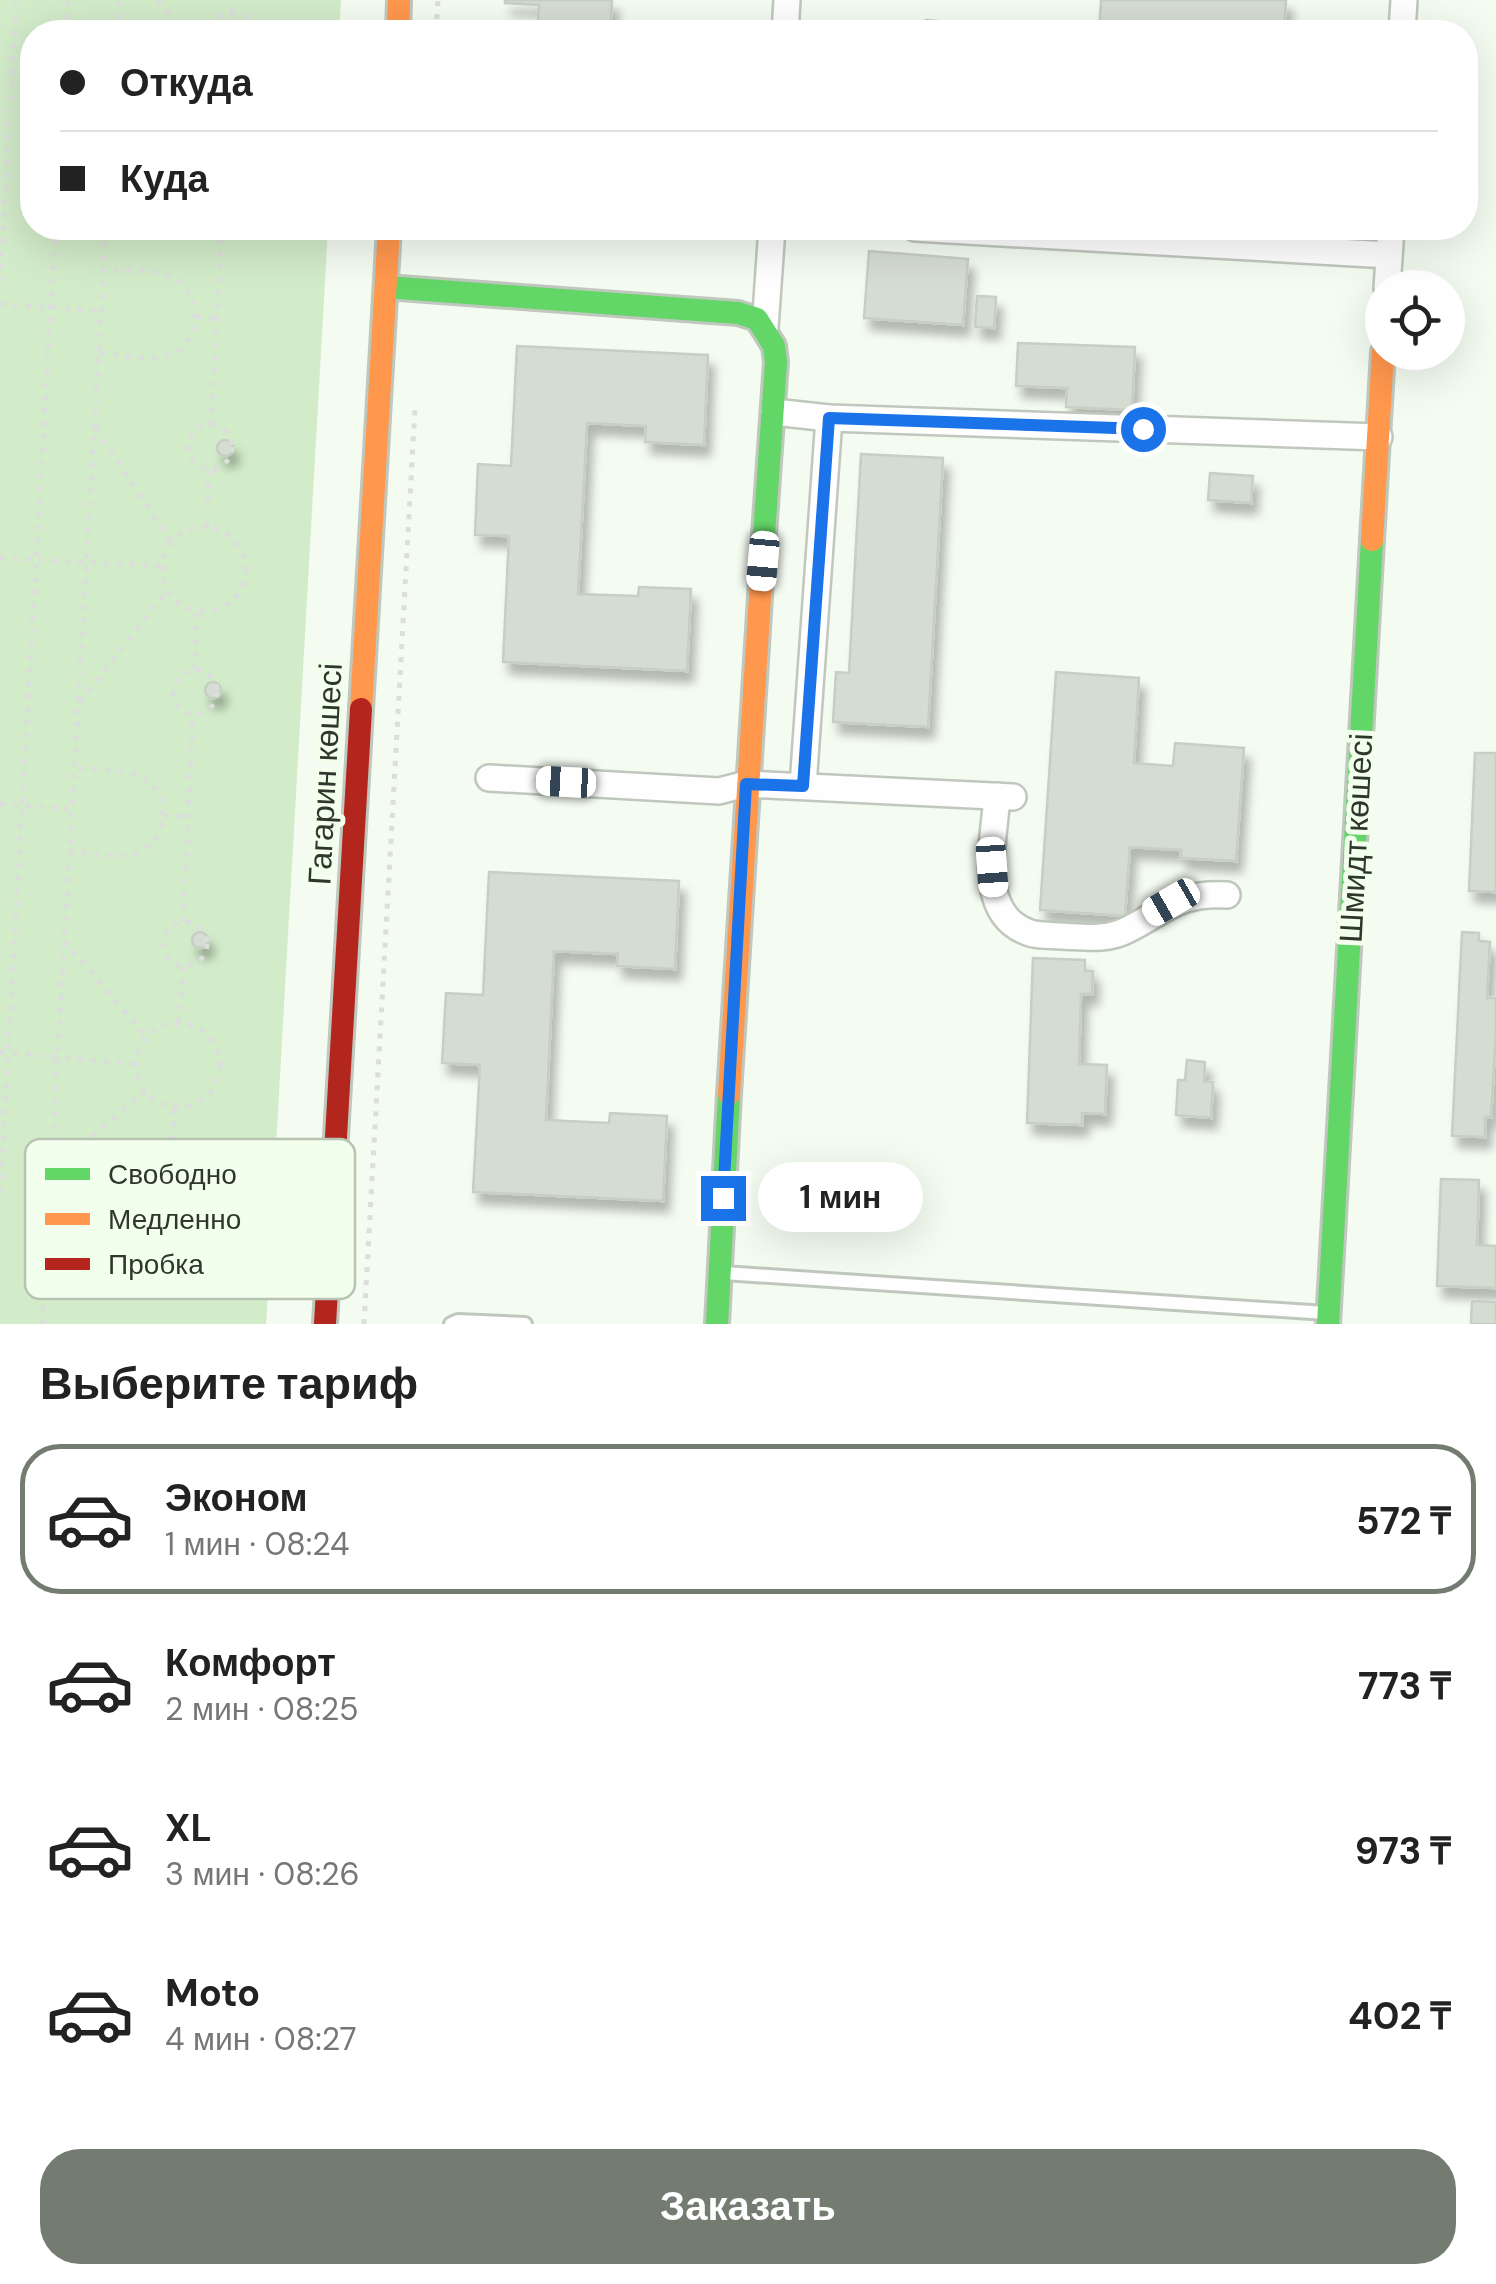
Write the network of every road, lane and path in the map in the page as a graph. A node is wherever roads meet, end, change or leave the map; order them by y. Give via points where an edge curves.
1 (16, 0) edge
2 (158, 0) edge
3 (233, 0) edge
4 (232, 14) junction
5 (174, 20) edge
6 (211, 20) edge
7 (253, 20) edge
8 (54, 240) edge
9 (105, 240) edge
10 (221, 240) edge
11 (388, 240) edge
12 (771, 240) edge
13 (1125, 240) edge
14 (1390, 240) edge
15 (1389, 255) junction
16 (103, 270) junction
17 (1388, 270) edge
18 (0, 282) edge
19 (386, 287) junction
20 (0, 304) edge
21 (50, 308) junction
22 (100, 311) junction
23 (196, 317) junction
24 (217, 319) junction
25 (765, 328) junction
26 (98, 354) junction
27 (1382, 370) edge
28 (415, 409) dead end
29 (774, 412) junction
30 (829, 418) junction
31 (94, 425) junction
32 (212, 425) junction
33 (1378, 436) junction
34 (209, 470) junction
35 (206, 527) junction
36 (170, 544) junction
37 (0, 558) edge
38 (36, 560) junction
39 (86, 564) junction
40 (162, 566) junction
41 (167, 590) junction
42 (197, 611) junction
43 (195, 670) junction
44 (78, 706) junction
45 (193, 714) junction
46 (74, 768) junction
47 (489, 778) dead end
48 (746, 784) junction
49 (803, 786) junction
50 (0, 804) edge
51 (22, 806) junction
52 (72, 809) junction
53 (163, 816) junction
54 (188, 817) junction
55 (69, 852) junction
56 (1227, 895) dead end
57 (184, 922) junction
58 (64, 941) junction
59 (182, 966) junction
60 (179, 1023) junction
61 (147, 1037) junction
62 (4, 1052) edge
63 (58, 1056) junction
64 (136, 1064) junction
65 (145, 1090) junction
66 (174, 1107) junction
67 (53, 1139) edge
68 (88, 1139) edge
69 (172, 1139) edge
70 (336, 1139) edge
71 (0, 1192) edge
72 (719, 1272) junction
73 (43, 1299) edge
74 (326, 1299) edge
75 (1328, 1319) edge
76 (42, 1324) edge
77 (325, 1324) edge
78 (364, 1324) edge
79 (451, 1324) edge
80 (525, 1324) edge
81 (717, 1324) edge

1 - 18 path
2 - 5 path
3 - 4 path
4 - 6 path
4 - 7 path
8 - 21 path
9 - 16 path
10 - 24 path
11 - 19 street, Гагарин көшесі
12 - 25 street
13 - 15 street
14 - 15 street
15 - 17 street
16 - 22 path
16 - 23 path via 172,277 190,294
19 - 25 street via 738,314
19 - 70 street, Гагарин көшесі
20 - 21 path
21 - 22 path
21 - 38 path
22 - 26 path
23 - 24 path
23 - 26 path via 188,340 168,355
24 - 32 path
25 - 29 street via 776,362
26 - 31 path
27 - 33 street, Шмидт көшесі
28 - 78 path
29 - 30 street
29 - 48 street
30 - 33 street
30 - 49 street
31 - 36 path
31 - 39 path
32 - 34 path via 196,431 188,446 194,462
32 - 34 path via 227,432 233,448 225,464
33 - 75 street, Шмидт көшесі
34 - 35 path
35 - 36 path via 183,532
35 - 42 path via 236,542 246,572 231,602
36 - 40 path
37 - 38 path
38 - 39 path
38 - 51 path
39 - 40 path
39 - 44 path
40 - 41 path
41 - 42 path
41 - 44 path
42 - 43 path
43 - 45 path via 179,676 172,692 179,708
43 - 45 path via 211,677 217,692 214,705
44 - 46 path
45 - 54 path
46 - 52 path
46 - 53 path via 139,776 158,792
47 - 48 street via 720,791
48 - 49 street
48 - 72 street
49 - 56 street via 1005,797 992,867 994,895 1007,921 1032,934 1104,938 1171,902 1200,893
50 - 51 path
51 - 52 path
51 - 62 path
52 - 55 path
53 - 54 path
53 - 55 path via 155,838 136,853
54 - 57 path
55 - 58 path
57 - 59 path via 168,930 163,942 168,958
57 - 59 path via 200,927 208,947 199,962
58 - 61 path
58 - 63 path
59 - 60 path
60 - 61 path
60 - 66 path via 209,1036 220,1066 208,1096
61 - 64 path
62 - 63 path
62 - 71 path
63 - 64 path
63 - 67 path
64 - 65 path
65 - 66 path
65 - 68 path
66 - 69 path
72 - 75 lane
72 - 81 street
73 - 76 path
74 - 77 street, Гагарин көшесі
79 - 80 lane

